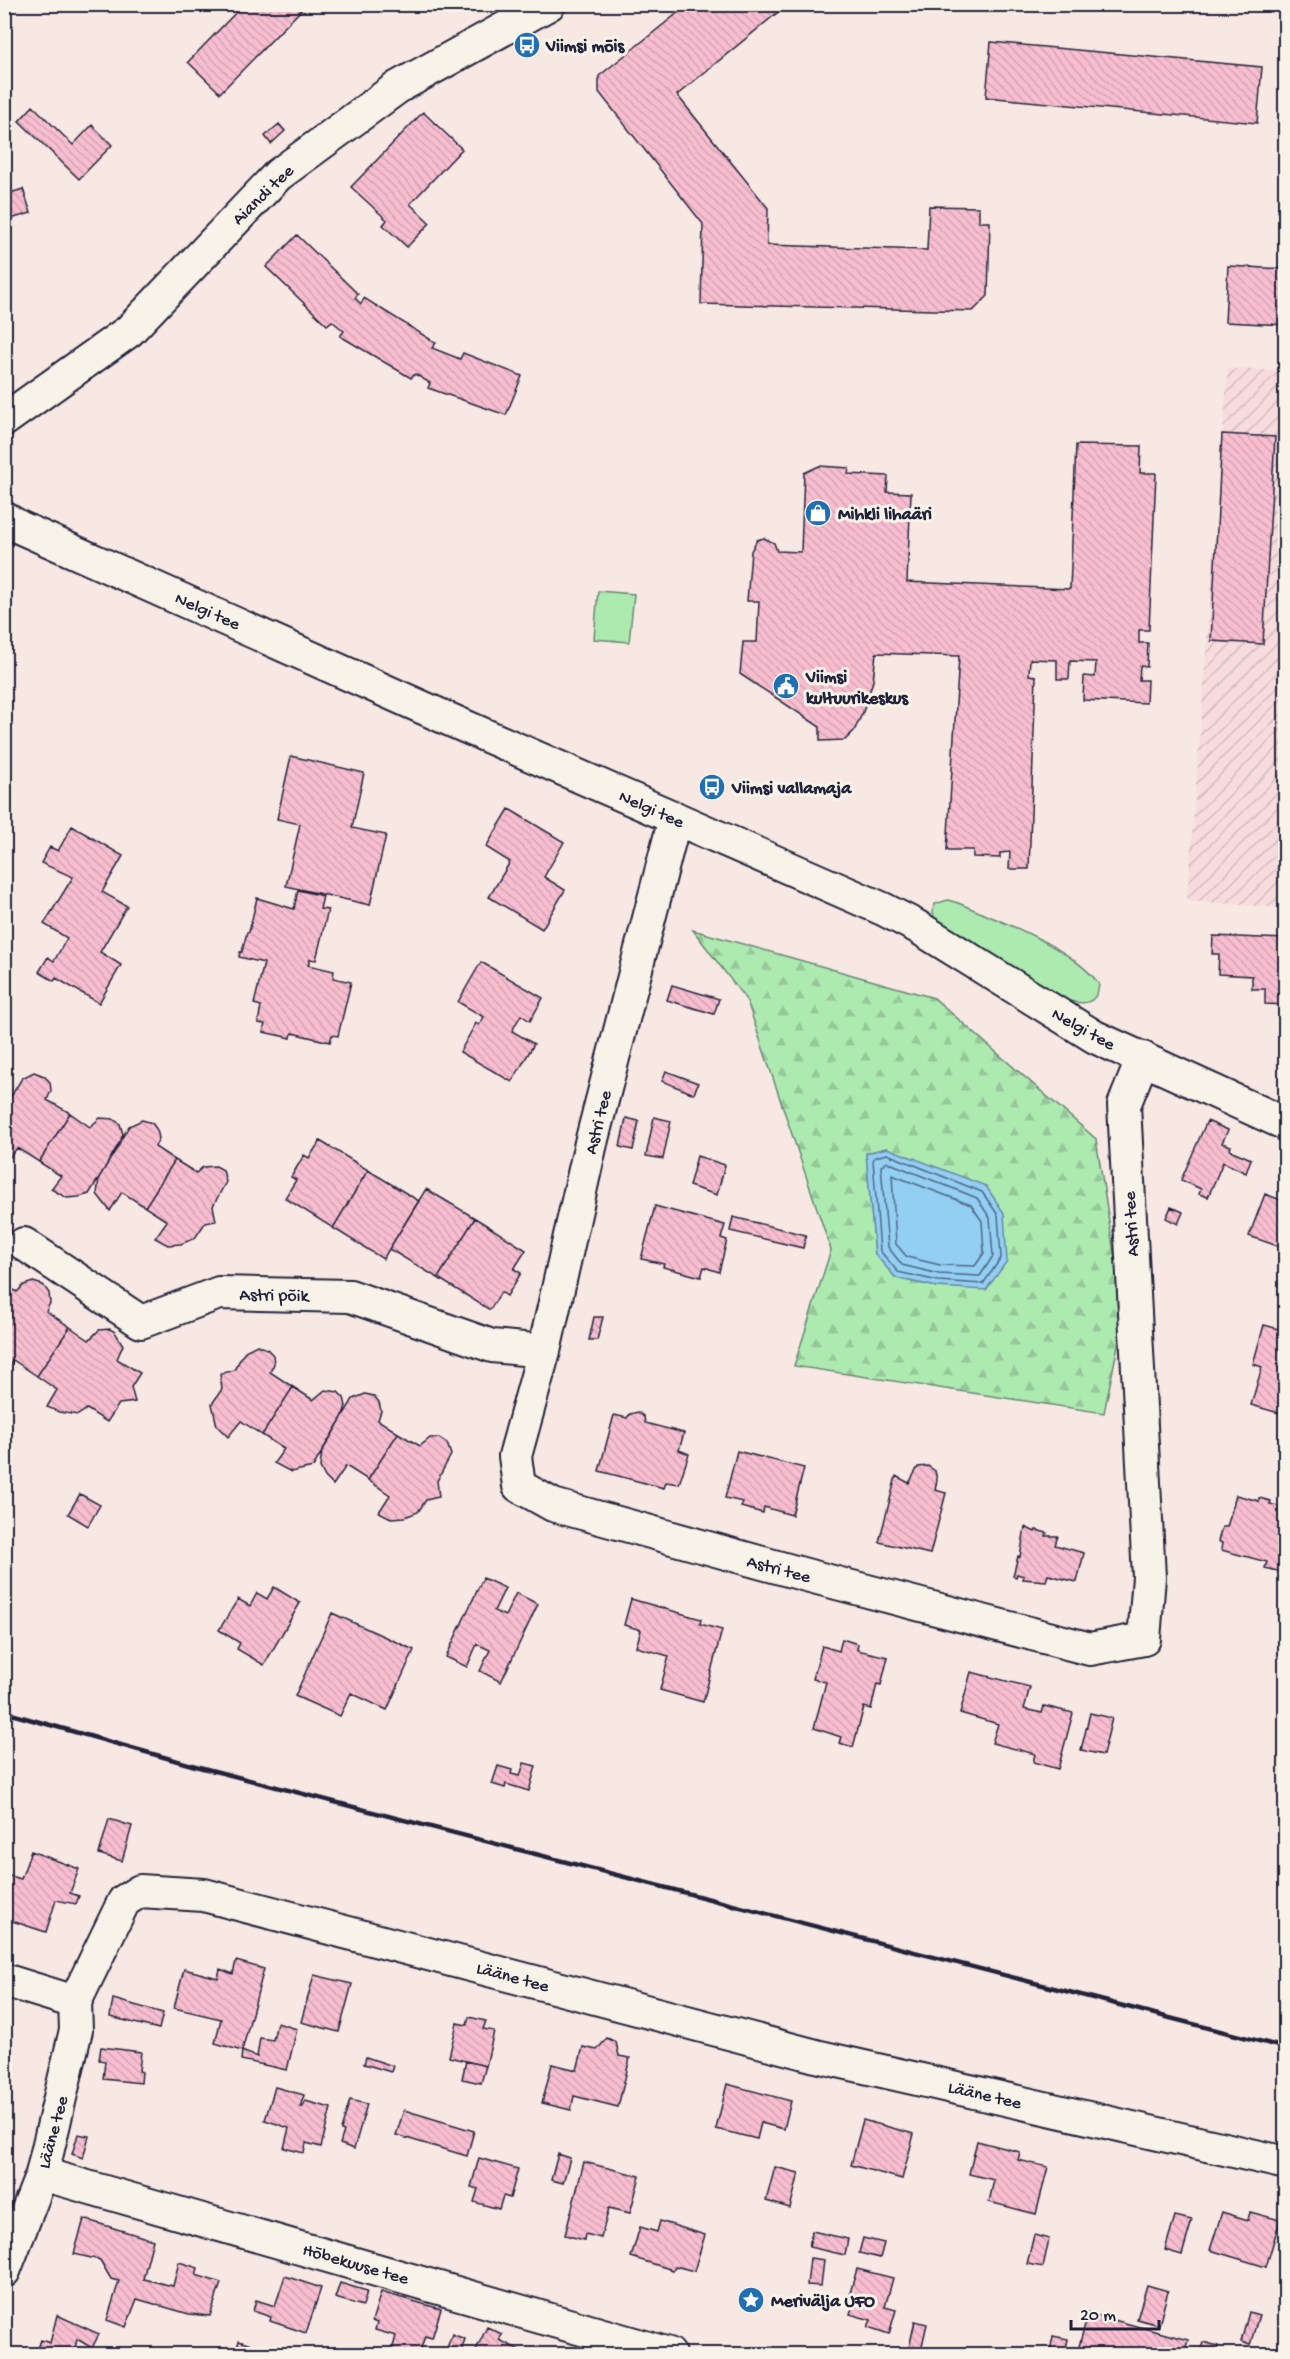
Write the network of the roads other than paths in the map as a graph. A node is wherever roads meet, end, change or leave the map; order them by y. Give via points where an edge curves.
1 (549, 4) edge
2 (4, 420) edge
3 (4, 518) edge
4 (675, 818) junction
5 (1143, 1058) junction
6 (1286, 1124) edge
7 (24, 1244) dead end
8 (544, 1351) junction
9 (4, 1980) edge
10 (75, 2002) junction
11 (1286, 2163) edge
12 (42, 2174) junction
13 (4, 2271) edge
14 (615, 2346) edge
15 (669, 2355) edge

1 - 2 street, Aiandi tee via 398,87 278,175 129,331
3 - 4 street, Nelgi tee
4 - 5 street, Nelgi tee via 883,909 1095,1037
4 - 8 street, Astri tee via 591,1143
5 - 6 street, Nelgi tee
5 - 8 street, Astri tee via 1124,1106 1149,1577 1144,1639 1090,1649 553,1505 519,1486 515,1456
7 - 8 street, Astri põik via 141,1322 219,1293 350,1296 492,1346
9 - 10 street
10 - 11 street, Lääne tee via 124,1901 140,1891 204,1894 816,2055
10 - 12 street, Lääne tee via 76,2031
12 - 13 street, Lääne tee
12 - 14 street, Hõbekuuse tee
14 - 15 street, Hõbekuuse tee

